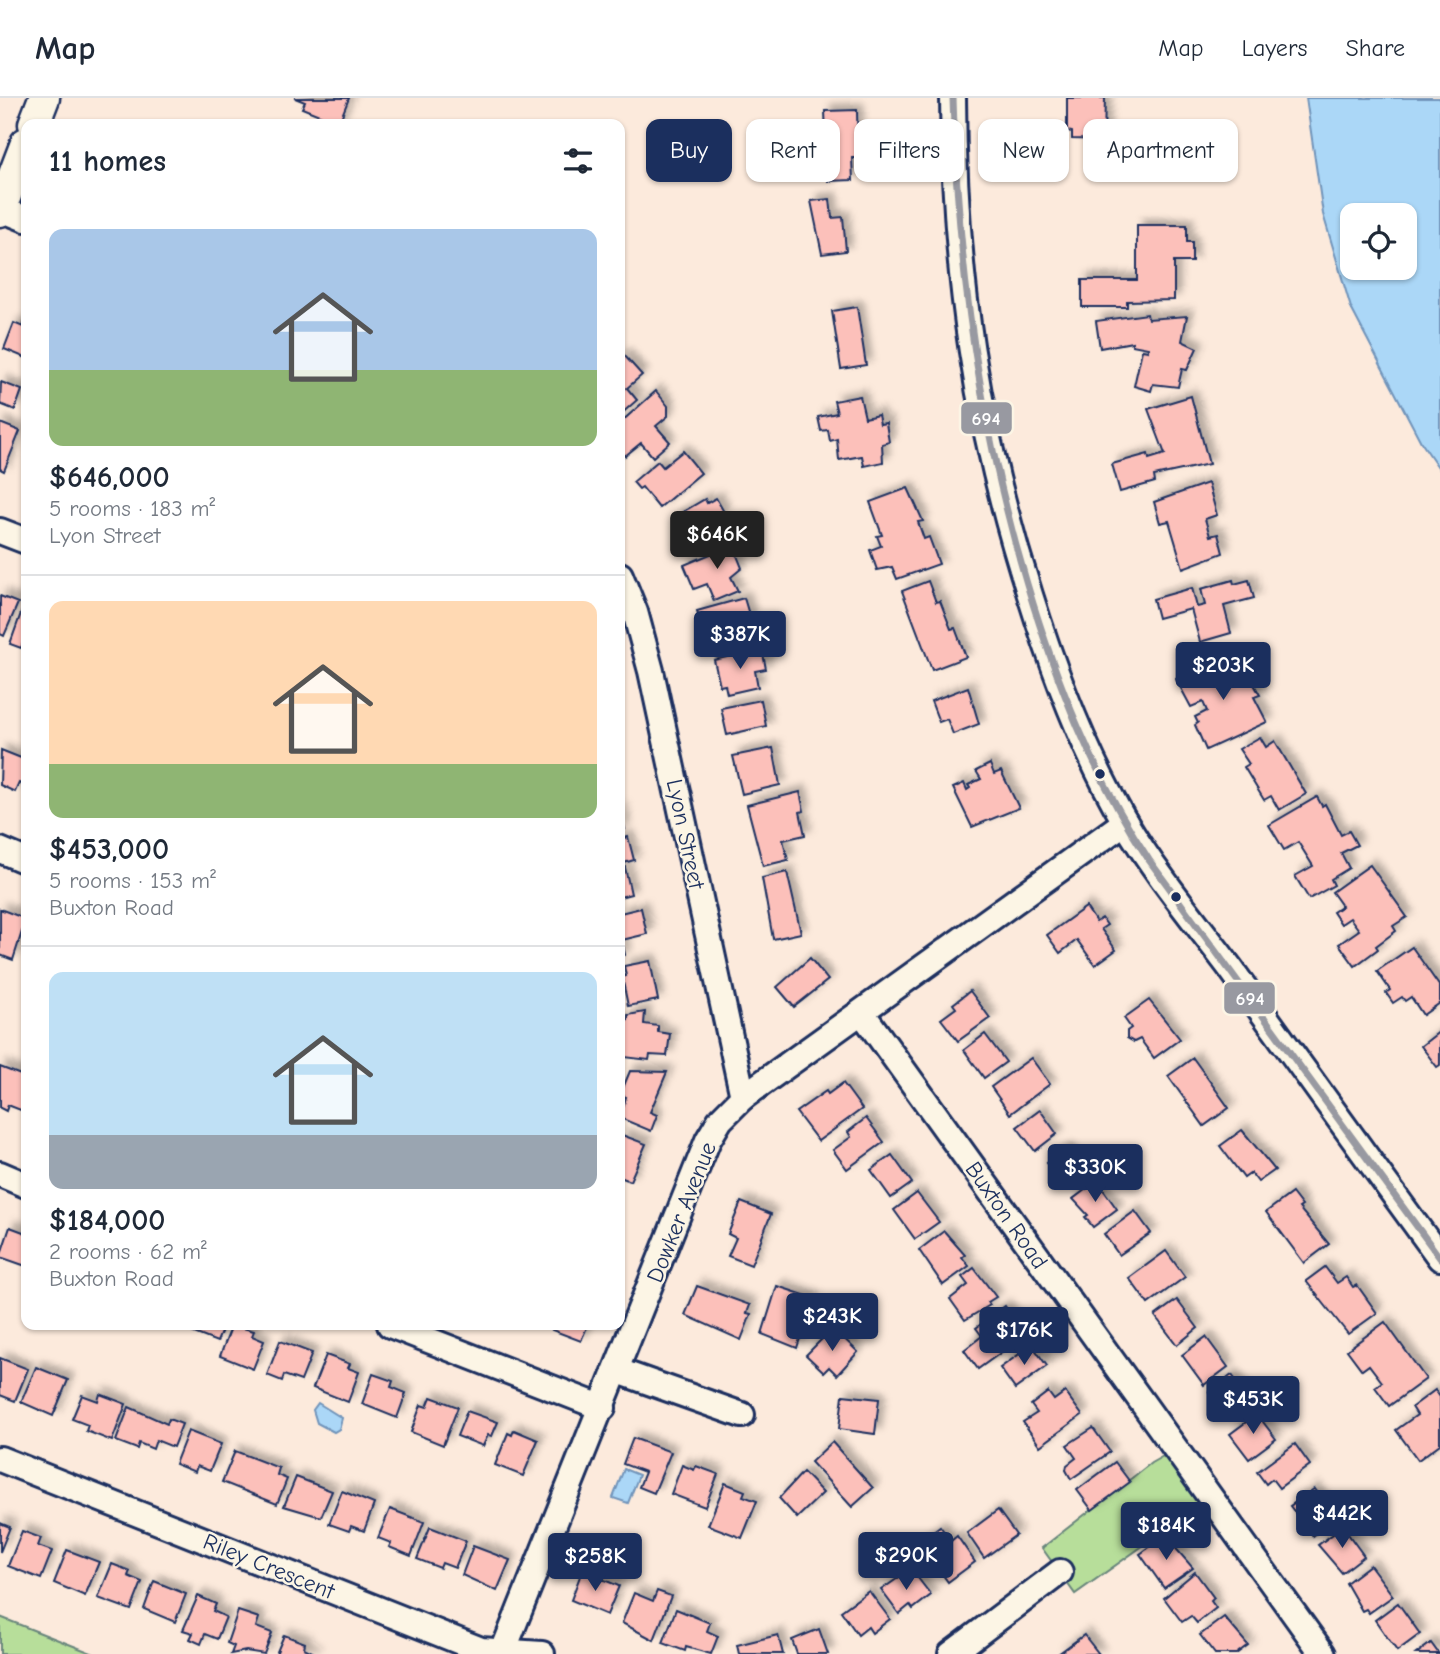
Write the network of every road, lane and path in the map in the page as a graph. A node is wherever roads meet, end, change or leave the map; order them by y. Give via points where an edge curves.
1 (44, 98) edge
2 (953, 98) edge
3 (36, 119) edge
4 (21, 157) edge
5 (0, 210) edge
6 (21, 217) edge
7 (0, 531) edge
8 (21, 539) edge
9 (625, 587) edge
10 (1125, 822) junction
11 (0, 850) edge
12 (21, 859) edge
13 (863, 1014) junction
14 (743, 1097) junction
15 (0, 1174) edge
16 (21, 1183) edge
17 (1440, 1258) edge
18 (403, 1330) edge
19 (618, 1371) junction
20 (603, 1408) junction
21 (742, 1415) dead end
22 (0, 1459) edge
23 (1059, 1572) dead end
24 (503, 1652) edge
25 (542, 1654) edge
26 (951, 1654) edge
27 (1323, 1654) edge

1 - 3 street
2 - 10 street via 953,174 977,396 1007,521 1061,682
4 - 5 street
5 - 6 street
7 - 8 street
9 - 14 street, Lyon Street via 651,671
10 - 13 street, Dowker Avenue
10 - 17 street
11 - 12 street
13 - 14 street, Dowker Avenue
13 - 27 street, Buxton Road
14 - 19 street, Dowker Avenue via 708,1140
15 - 16 street
18 - 20 street
19 - 20 street, Dowker Avenue
19 - 21 street
20 - 24 street, Dowker Avenue
22 - 24 street, Riley Crescent via 481,1650
23 - 26 street
24 - 25 street, Riley Crescent

